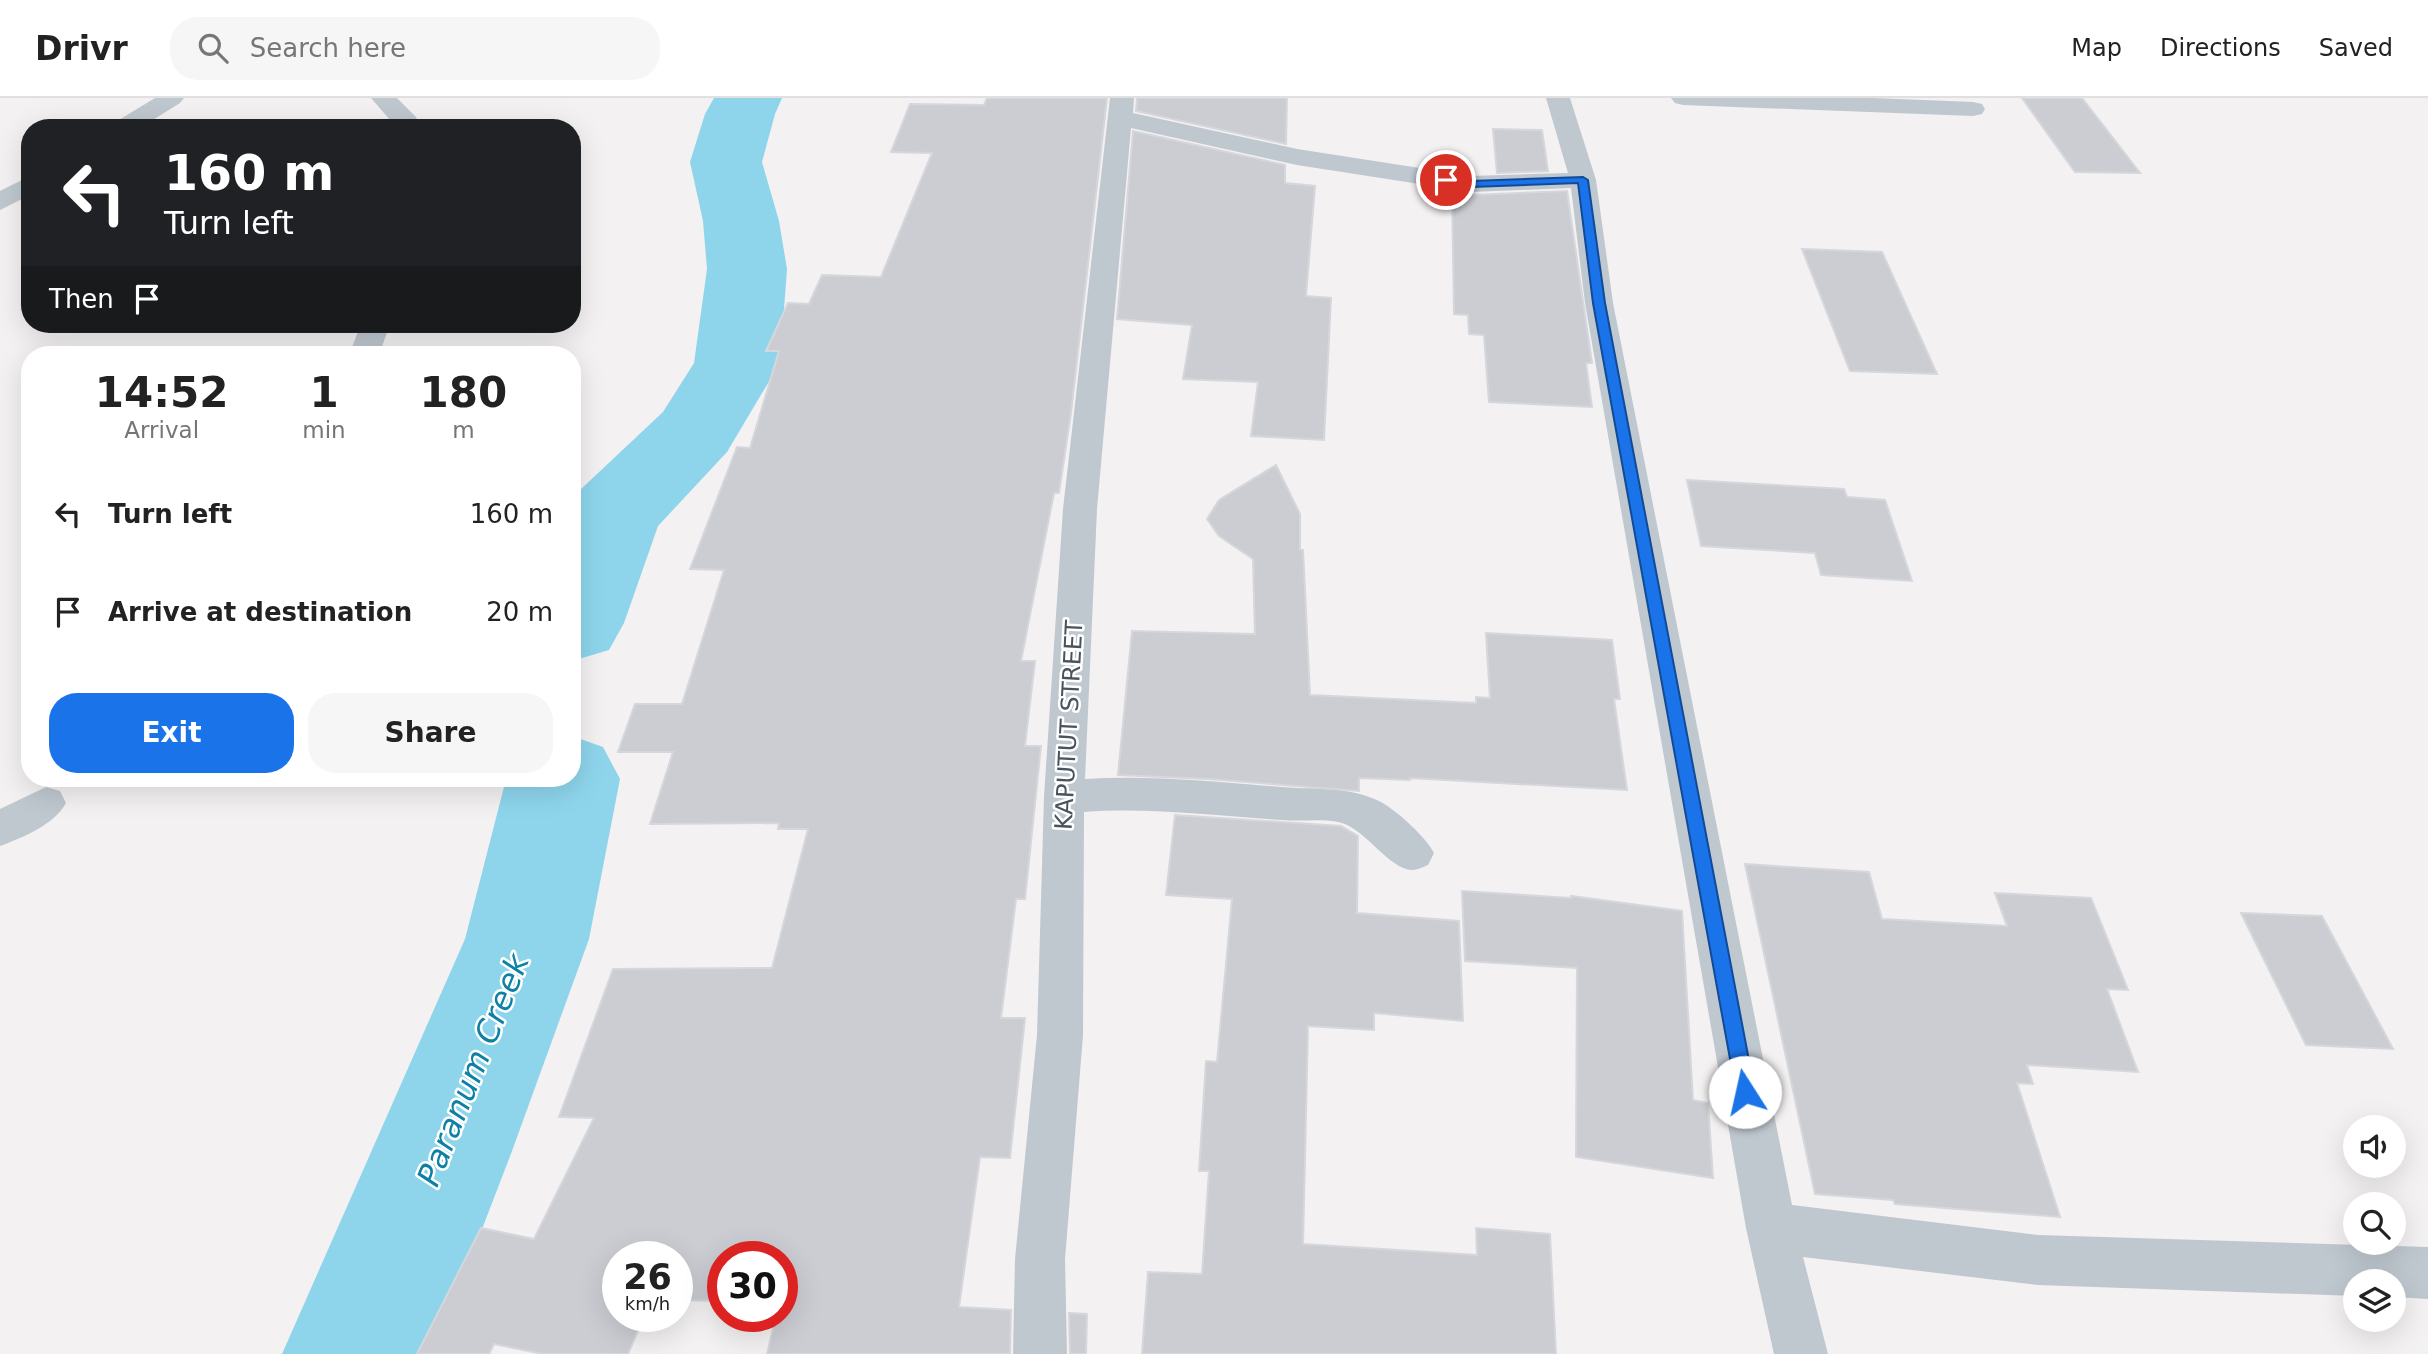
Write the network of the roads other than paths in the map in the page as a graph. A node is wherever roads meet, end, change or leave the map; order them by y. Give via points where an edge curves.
1 (172, 98) edge
2 (383, 98) edge
3 (1558, 98) edge
4 (1683, 98) edge
5 (1122, 108) edge
6 (1973, 109) dead end
7 (138, 119) edge
8 (404, 119) edge
9 (1583, 180) junction
10 (21, 189) edge
11 (0, 202) edge
12 (1064, 797) junction
13 (46, 803) dead end
14 (0, 829) edge
15 (1413, 853) dead end
16 (1770, 1228) junction
17 (2428, 1273) edge
18 (1040, 1354) edge
19 (1801, 1354) edge

1 - 7 street
2 - 8 street
3 - 9 street
4 - 6 street
5 - 9 street via 1297,157 1471,184
5 - 12 street, KAPUTUT STREET via 1080,509
9 - 16 street via 1599,303
10 - 11 street
12 - 15 street via 1119,793 1331,804 1367,814
12 - 18 street, KAPUTUT STREET via 1060,1035 1040,1259
13 - 14 street
16 - 17 street via 2038,1260
16 - 19 street

